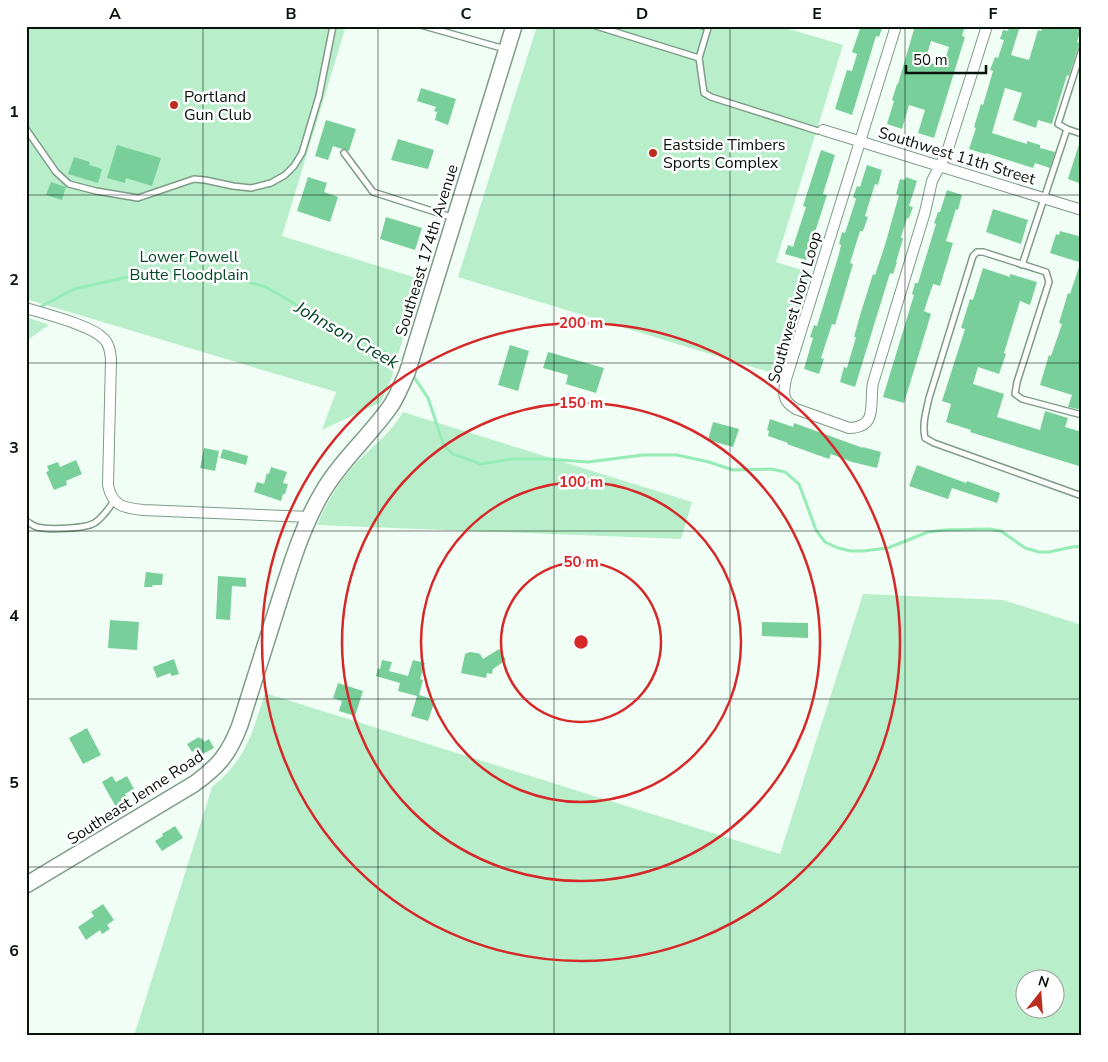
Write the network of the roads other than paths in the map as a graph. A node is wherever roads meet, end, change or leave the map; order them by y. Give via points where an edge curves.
1 (333, 26) edge
2 (424, 26) edge
3 (514, 26) edge
4 (596, 26) edge
5 (703, 26) edge
6 (896, 26) edge
7 (987, 26) edge
8 (1082, 49) edge
9 (507, 50) junction
10 (699, 58) junction
11 (26, 128) edge
12 (1067, 129) junction
13 (823, 130) joint
14 (1082, 134) edge
15 (860, 141) junction
16 (344, 154) dead end
17 (940, 166) junction
18 (1044, 198) junction
19 (1082, 210) edge
20 (454, 219) junction
21 (1022, 265) junction
22 (26, 308) edge
23 (1082, 415) edge
24 (1082, 496) edge
25 (114, 500) junction
26 (310, 517) junction
27 (26, 521) edge
28 (298, 547) joint
29 (26, 885) edge

1 - 11 lane via 319,96 302,153 285,175 271,183 251,188 194,179 138,198 69,184 56,172
2 - 9 lane
3 - 9 main road, Southeast 174th Avenue
4 - 10 lane
5 - 10 lane via 708,28
6 - 15 street, Southwest Ivory Loop
7 - 17 street, Southwest Ivory Loop
8 - 12 lane via 1058,124
9 - 20 main road, Southeast 174th Avenue
10 - 13 lane via 703,90 707,95
12 - 14 lane
12 - 18 lane
13 - 15 street, Southwest 11th Street
15 - 17 street, Southwest 11th Street
15 - 17 street, Southwest Ivory Loop via 784,390 785,398 796,410 843,426 856,428 868,422 873,383 932,181
16 - 20 lane via 373,192
17 - 18 street, Southwest 11th Street
18 - 19 street, Southwest 11th Street
18 - 21 lane
20 - 26 main road, Southeast 174th Avenue via 401,387 384,414 330,481
21 - 23 lane via 1046,272 1049,282 1015,394 1022,399
21 - 24 lane via 983,252 973,256 929,398 923,431 925,438 934,443
22 - 25 street via 93,330 107,343 111,359 108,485
25 - 26 street via 124,507 143,510
25 - 27 lane via 98,521 84,526 37,527
26 - 28 main road, Southeast 174th Avenue
28 - 29 main road, Southeast Jenne Road via 240,725 223,760 194,784

